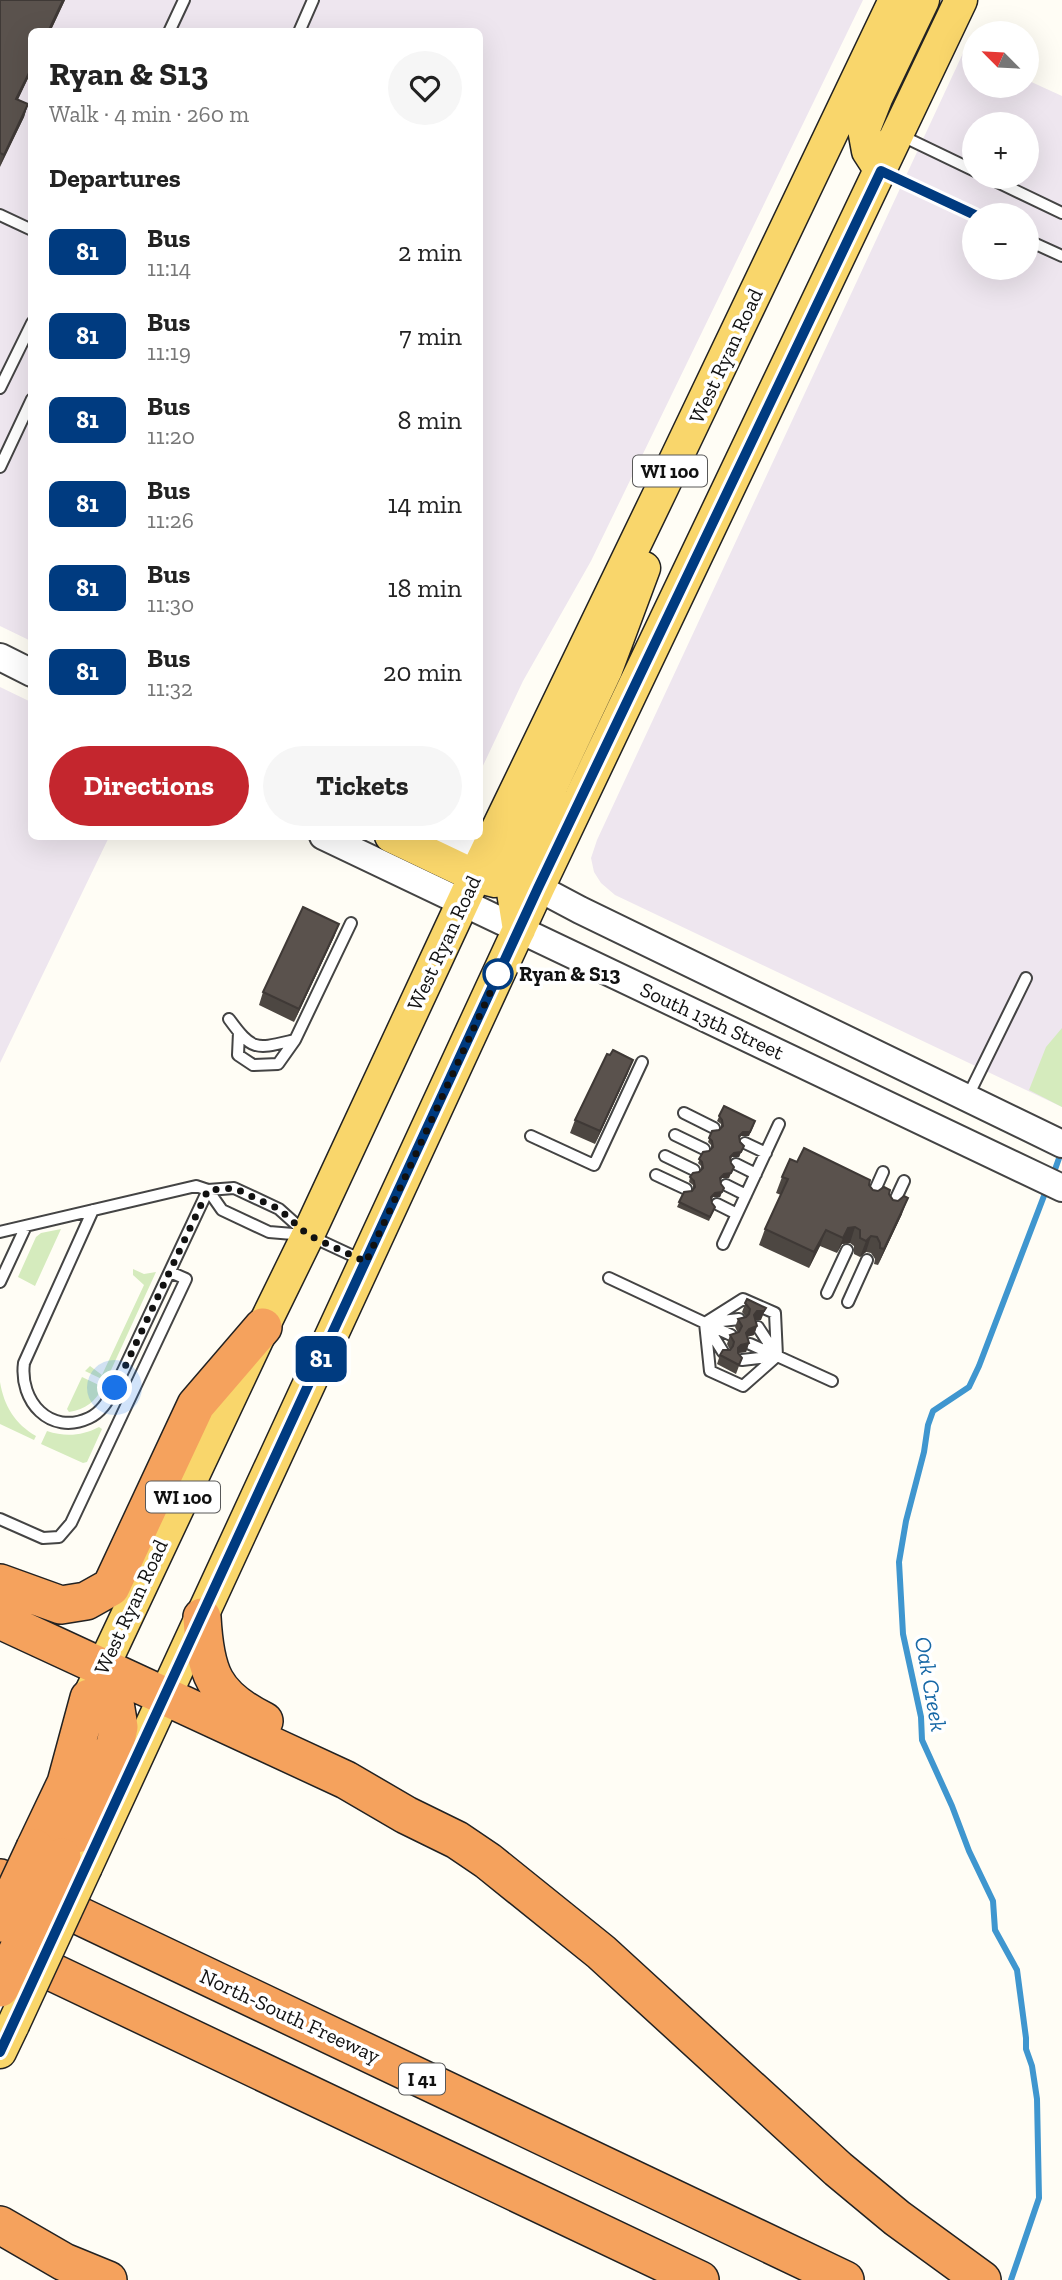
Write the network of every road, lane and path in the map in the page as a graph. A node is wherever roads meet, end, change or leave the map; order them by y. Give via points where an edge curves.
1 (184, 0) edge
2 (313, 0) edge
3 (894, 0) edge
4 (923, 0) edge
5 (961, 0) edge
6 (171, 28) edge
7 (301, 28) edge
8 (898, 134) junction
9 (865, 135) junction
10 (962, 165) edge
11 (881, 171) junction
12 (808, 182) junction
13 (1012, 189) edge
14 (962, 209) edge
15 (1062, 213) edge
16 (0, 215) edge
17 (28, 228) edge
18 (1039, 245) edge
19 (1062, 256) edge
20 (28, 331) edge
21 (0, 388) edge
22 (28, 408) edge
23 (0, 467) edge
24 (0, 657) edge
25 (28, 671) edge
26 (338, 840) edge
27 (400, 840) edge
28 (446, 840) edge
29 (497, 881) junction
30 (351, 923) dead end
31 (519, 930) junction
32 (1026, 978) dead end
33 (229, 1019) dead end
34 (239, 1032) junction
35 (295, 1040) junction
36 (642, 1062) dead end
37 (967, 1098) junction
38 (684, 1114) dead end
39 (779, 1125) dead end
40 (714, 1128) edge
41 (675, 1135) dead end
42 (531, 1136) dead end
43 (1053, 1140) edge
44 (745, 1143) edge
45 (704, 1149) edge
46 (766, 1153) junction
47 (665, 1156) dead end
48 (736, 1164) edge
49 (694, 1170) edge
50 (883, 1172) dead end
51 (756, 1174) junction
52 (656, 1175) dead end
53 (904, 1181) dead end
54 (726, 1185) edge
55 (1062, 1188) edge
56 (686, 1189) edge
57 (208, 1190) junction
58 (746, 1195) junction
59 (870, 1199) edge
60 (717, 1204) edge
61 (891, 1209) edge
62 (93, 1210) junction
63 (737, 1214) junction
64 (26, 1226) junction
65 (0, 1232) edge
66 (308, 1235) junction
67 (723, 1244) dead end
68 (847, 1250) edge
69 (867, 1260) edge
70 (366, 1262) junction
71 (170, 1272) junction
72 (609, 1278) dead end
73 (0, 1282) edge
74 (827, 1293) dead end
75 (848, 1302) dead end
76 (738, 1319) edge
77 (705, 1322) junction
78 (263, 1327) junction
79 (758, 1328) edge
80 (731, 1335) edge
81 (750, 1343) edge
82 (723, 1352) edge
83 (777, 1356) junction
84 (742, 1360) edge
85 (832, 1381) dead end
86 (0, 1519) edge
87 (0, 1583) edge
88 (202, 1617) junction
89 (0, 1620) edge
90 (96, 1683) junction
91 (166, 1696) junction
92 (457, 1840) junction
93 (51, 1853) junction
94 (0, 1878) edge
95 (0, 1888) edge
96 (0, 1923) edge
97 (0, 1947) edge
98 (0, 1989) edge
99 (6, 2039) edge
100 (0, 2225) edge
101 (0, 2250) edge
102 (64, 2262) junction
103 (971, 2272) edge
104 (108, 2280) edge
105 (700, 2280) edge
106 (845, 2280) edge

1 - 6 lane
2 - 7 lane
3 - 12 main road, West Ryan Road / WI 100
4 - 9 main road via 877,96
5 - 8 main road, West Ryan Road / WI 100
8 - 9 main road
8 - 10 lane
8 - 11 main road, West Ryan Road / WI 100
9 - 11 main road via 868,151
9 - 12 main road via 829,153
11 - 14 lane
11 - 29 main road, West Ryan Road / WI 100
12 - 29 main road, West Ryan Road / WI 100 via 663,486 649,556 606,670
13 - 15 lane
16 - 17 lane
18 - 19 lane
20 - 21 lane
22 - 23 lane
24 - 25 street
26 - 29 street, South 13th Street
27 - 29 main road
28 - 29 street, South 13th Street
29 - 31 main road, West Ryan Road / WI 100
29 - 31 street, South 13th Street
29 - 37 street, South 13th Street
29 - 66 main road, West Ryan Road / WI 100
30 - 35 lane
31 - 55 street, South 13th Street
31 - 70 main road, West Ryan Road / WI 100
32 - 37 lane
33 - 34 lane
34 - 35 lane via 245,1041 265,1047
34 - 35 lane via 238,1055 253,1065 278,1064
36 - 42 lane via 594,1165
37 - 43 street, South 13th Street
38 - 40 lane
39 - 46 lane
41 - 45 lane
44 - 46 lane
46 - 51 lane
47 - 49 lane
48 - 51 lane
50 - 59 lane
51 - 58 lane
52 - 56 lane
53 - 61 lane
54 - 58 lane
57 - 62 lane via 195,1186
57 - 66 lane via 234,1188 246,1193 279,1209
57 - 66 lane via 222,1210 269,1233
57 - 71 lane
58 - 63 lane
60 - 63 lane
62 - 64 lane
62 - 71 lane via 24,1363 26,1393 39,1412 60,1422 74,1422 90,1418 104,1406
63 - 67 lane
64 - 65 lane
64 - 73 lane
66 - 70 lane
66 - 78 main road, West Ryan Road / WI 100
68 - 74 lane
69 - 75 lane
70 - 88 main road, West Ryan Road / WI 100
71 - 86 lane via 186,1279 71,1523 59,1536 43,1538
72 - 77 lane
76 - 77 lane
77 - 80 lane
77 - 82 lane
77 - 83 lane via 743,1299 775,1313
77 - 83 lane via 710,1371 743,1386
78 - 87 highway via 196,1405 111,1587 86,1601 61,1605
78 - 90 main road, West Ryan Road / WI 100
79 - 83 lane
81 - 83 lane
83 - 84 lane
83 - 85 lane
88 - 91 main road, West Ryan Road / WI 100
88 - 92 highway via 204,1650 212,1676 228,1699 415,1800
89 - 90 highway
90 - 91 highway
90 - 93 highway
91 - 92 highway via 346,1780
91 - 93 main road, West Ryan Road / WI 100
92 - 103 highway via 601,1952 838,2169
93 - 95 main road, West Ryan Road / WI 100
93 - 96 highway, bridge
93 - 98 highway, bridge
93 - 99 main road, West Ryan Road / WI 100, bridge
94 - 106 highway, North-South Freeway / I 41
97 - 105 highway
100 - 102 highway
101 - 102 highway
102 - 104 highway

